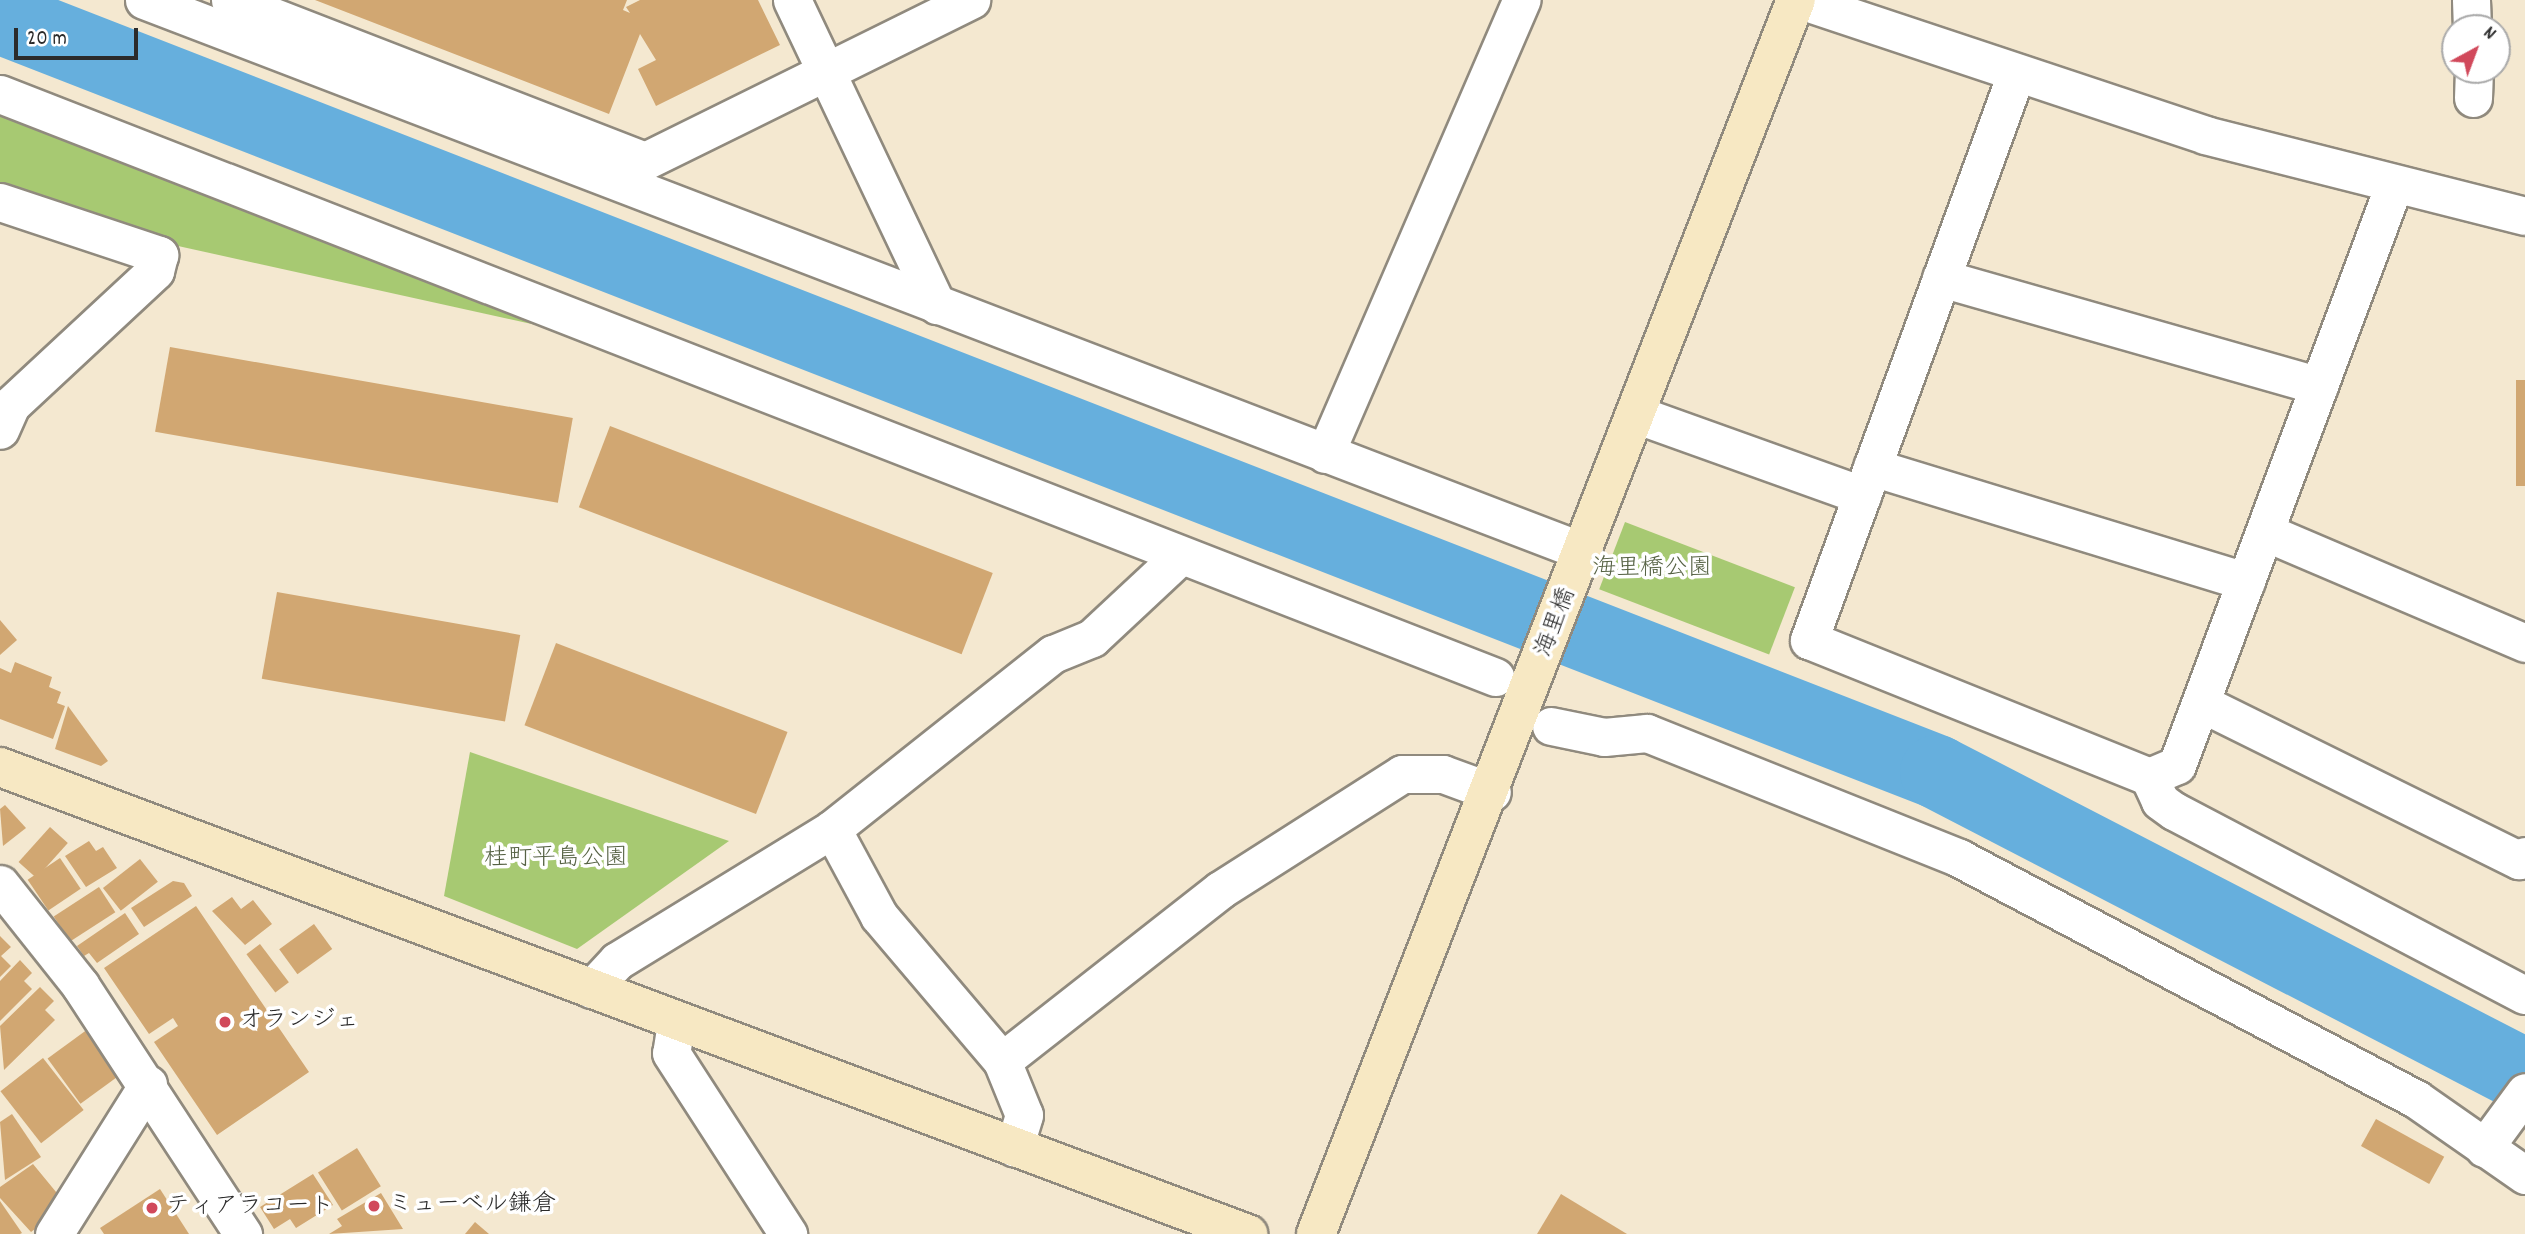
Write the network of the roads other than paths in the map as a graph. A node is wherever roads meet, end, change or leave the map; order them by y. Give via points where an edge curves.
1 (144, 0) edge
2 (230, 0) edge
3 (792, 0) edge
4 (971, 0) edge
5 (1521, 0) edge
6 (1798, 0) edge
7 (826, 71) junction
8 (2016, 74) junction
9 (0, 94) edge
10 (2394, 186) junction
11 (0, 202) edge
12 (2525, 216) edge
13 (1941, 278) junction
14 (937, 305) junction
15 (2319, 386) junction
16 (1638, 415) junction
17 (0, 430) edge
18 (1325, 454) junction
19 (1867, 481) junction
20 (2265, 532) junction
21 (1180, 556) junction
22 (1583, 557) junction
23 (2246, 581) junction
24 (2525, 643) edge
25 (1495, 677) dead end
26 (2201, 702) junction
27 (1550, 726) dead end
28 (0, 767) edge
29 (2149, 777) junction
30 (1492, 792) junction
31 (832, 830) junction
32 (2525, 856) edge
33 (0, 884) edge
34 (591, 989) junction
35 (2525, 995) edge
36 (676, 1023) junction
37 (1002, 1061) junction
38 (148, 1084) junction
39 (2525, 1092) edge
40 (2488, 1139) junction
41 (1014, 1147) junction
42 (2525, 1175) edge
43 (54, 1234) edge
44 (243, 1234) edge
45 (788, 1234) edge
46 (1248, 1234) edge
47 (1316, 1234) edge

1 - 14 street
2 - 7 street via 645,161
3 - 7 street
4 - 7 street
5 - 18 street
6 - 8 street
6 - 16 street, 海里橋
7 - 14 street
8 - 10 street via 2205,135
8 - 13 street
9 - 21 street
10 - 12 street
10 - 15 street
11 - 17 street via 159,255 155,271 11,405
13 - 15 street
13 - 19 street
14 - 18 street
15 - 20 street
16 - 19 street
16 - 22 street, 海里橋
18 - 22 street
19 - 23 street
19 - 29 street via 1809,640
20 - 23 street
20 - 24 street
21 - 25 street
21 - 31 street via 1092,638 1053,654
22 - 30 street, 海里橋
23 - 26 street
26 - 29 street via 2177,765
26 - 32 street via 2519,860
27 - 40 street via 1593,736 1647,733 1959,858
28 - 34 street
29 - 35 street via 2160,801 2174,811
30 - 37 street via 1443,774 1402,774 1220,890
30 - 47 street, 海里橋
31 - 34 street via 617,961
31 - 37 street via 879,916
33 - 38 street
34 - 36 street
36 - 41 street
36 - 45 street via 671,1053
37 - 41 street via 1024,1115
38 - 43 street
38 - 44 street
39 - 40 street
40 - 42 street
41 - 46 street

